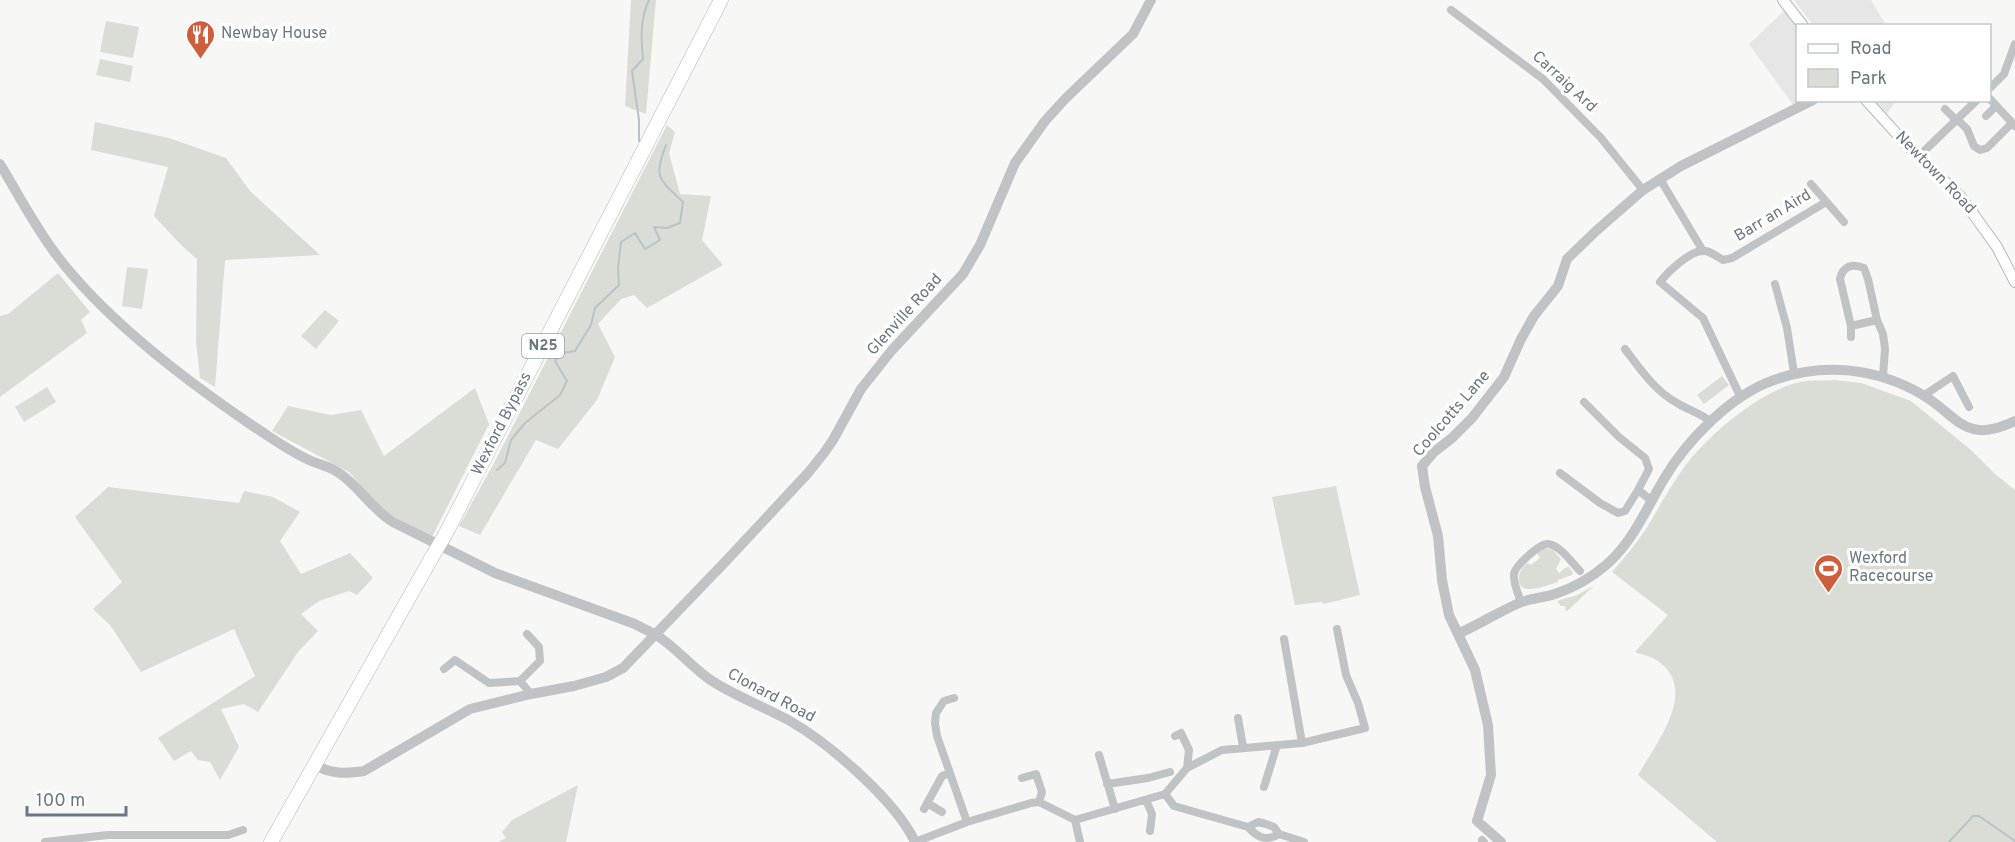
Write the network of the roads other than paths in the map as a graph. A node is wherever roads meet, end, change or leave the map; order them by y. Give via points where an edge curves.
1 (721, 0) edge
2 (1151, 0) edge
3 (1783, 0) edge
4 (1451, 10) dead end
5 (1801, 24) edge
6 (2015, 44) edge
7 (2015, 54) edge
8 (2008, 62) junction
9 (1991, 86) edge
10 (1991, 101) edge
11 (1809, 102) edge
12 (1868, 102) edge
13 (1975, 102) edge
14 (1996, 106) junction
15 (1945, 109) dead end
16 (1986, 116) dead end
17 (1957, 120) junction
18 (2014, 125) edge
19 (1918, 156) junction
20 (0, 164) edge
21 (1659, 179) junction
22 (1811, 184) dead end
23 (1643, 190) junction
24 (1826, 202) junction
25 (1844, 222) dead end
26 (1703, 251) junction
27 (2015, 282) edge
28 (1775, 284) dead end
29 (1877, 320) junction
30 (1851, 326) junction
31 (1851, 337) dead end
32 (1625, 349) dead end
33 (1794, 374) junction
34 (1883, 376) junction
35 (1923, 396) junction
36 (1741, 398) junction
37 (1584, 402) dead end
38 (1969, 407) dead end
39 (2015, 421) edge
40 (1710, 422) junction
41 (1560, 473) dead end
42 (1638, 490) junction
43 (1652, 501) junction
44 (1580, 571) dead end
45 (1521, 602) junction
46 (1337, 629) dead end
47 (527, 634) dead end
48 (1458, 634) junction
49 (656, 635) junction
50 (1284, 639) dead end
51 (444, 669) dead end
52 (520, 681) junction
53 (531, 694) junction
54 (954, 698) dead end
55 (1238, 718) dead end
56 (1176, 736) dead end
57 (1302, 743) junction
58 (1277, 745) junction
59 (1243, 747) junction
60 (1099, 755) dead end
61 (315, 765) junction
62 (1187, 768) junction
63 (1170, 772) dead end
64 (950, 773) junction
65 (1022, 778) dead end
66 (1107, 784) junction
67 (1264, 788) dead end
68 (1165, 794) junction
69 (1146, 800) junction
70 (1039, 802) junction
71 (1115, 809) junction
72 (942, 812) dead end
73 (1075, 820) junction
74 (967, 822) junction
75 (1248, 826) junction
76 (243, 830) dead end
77 (1150, 831) dead end
78 (1279, 834) junction
79 (45, 842) edge
80 (271, 842) edge
81 (915, 842) edge
82 (1080, 842) edge
83 (1304, 842) edge
84 (1501, 842) edge

1 - 61 highway, Wexford Bypass / N25, bridge via 445,535
2 - 49 street, Glenville Road via 1133,34 1066,98 1022,153 963,274 861,388 824,453
3 - 5 main road
4 - 23 street, Carraig Ard via 1543,79 1602,138
6 - 8 street
7 - 8 street
8 - 9 street via 2004,74
10 - 14 street
11 - 21 street, Coolcotts Lane
12 - 19 main road, Newtown Road
13 - 17 street
14 - 16 street
14 - 18 street
15 - 17 street
17 - 18 street via 1980,150
17 - 19 street
19 - 27 main road, Newtown Road via 1979,220
20 - 49 street, Clonard Road via 57,255 93,298 229,409 308,459 338,472 393,522 495,573
21 - 23 street, Coolcotts Lane
21 - 26 street
22 - 24 street, Barr an Aird
23 - 48 street, Coolcotts Lane via 1567,258 1558,286 1534,316 1504,377 1472,418 1422,466 1438,536 1449,615
24 - 25 street, Barr an Aird
24 - 26 street, Barr an Aird via 1732,258 1723,260
26 - 36 street via 1672,268 1660,282 1703,318
28 - 33 street
29 - 30 street
29 - 30 street via 1864,268 1847,266 1840,279
29 - 34 street via 1885,349
30 - 31 street
32 - 40 street via 1646,377 1677,403
33 - 34 street via 1837,369
33 - 36 street via 1771,381
34 - 35 street
35 - 38 street via 1956,374
35 - 39 street via 1958,423 1973,429 2002,428
36 - 40 street
37 - 42 street via 1645,458 1649,469
40 - 43 street via 1663,479
41 - 42 street via 1618,513 1625,511
42 - 43 street
43 - 45 street via 1634,533 1608,564 1554,595
44 - 45 street via 1556,547 1542,545 1516,568 1515,584
45 - 48 street
46 - 57 street via 1346,675 1365,728
47 - 52 street via 539,647 540,661
48 - 84 street, Coolcotts Lane via 1475,670 1488,724 1491,775 1478,821
49 - 53 street, Glenville Road via 623,668 606,677
49 - 81 street, Clonard Road via 712,681 811,734 900,815
50 - 57 street
51 - 52 street via 455,660 489,683
52 - 53 street
53 - 61 street, Glenville Road via 470,709 364,771 344,774
54 - 64 street via 944,701 935,723
55 - 59 street
56 - 62 street via 1181,733 1189,750
57 - 58 street
58 - 59 street
58 - 67 street
59 - 62 street via 1222,750
60 - 66 street
61 - 80 highway, Wexford Bypass / N25
62 - 68 street
63 - 66 street
64 - 72 street via 942,776 925,806
64 - 74 street
65 - 70 street via 1036,774 1042,792
66 - 71 street
68 - 69 street
68 - 75 street via 1174,806
69 - 71 street
69 - 77 street via 1152,814
70 - 73 street
70 - 74 street
71 - 73 street
73 - 82 street
74 - 81 street
75 - 78 street via 1266,824
75 - 78 street via 1263,838
76 - 79 street via 228,835 108,835
78 - 83 street

